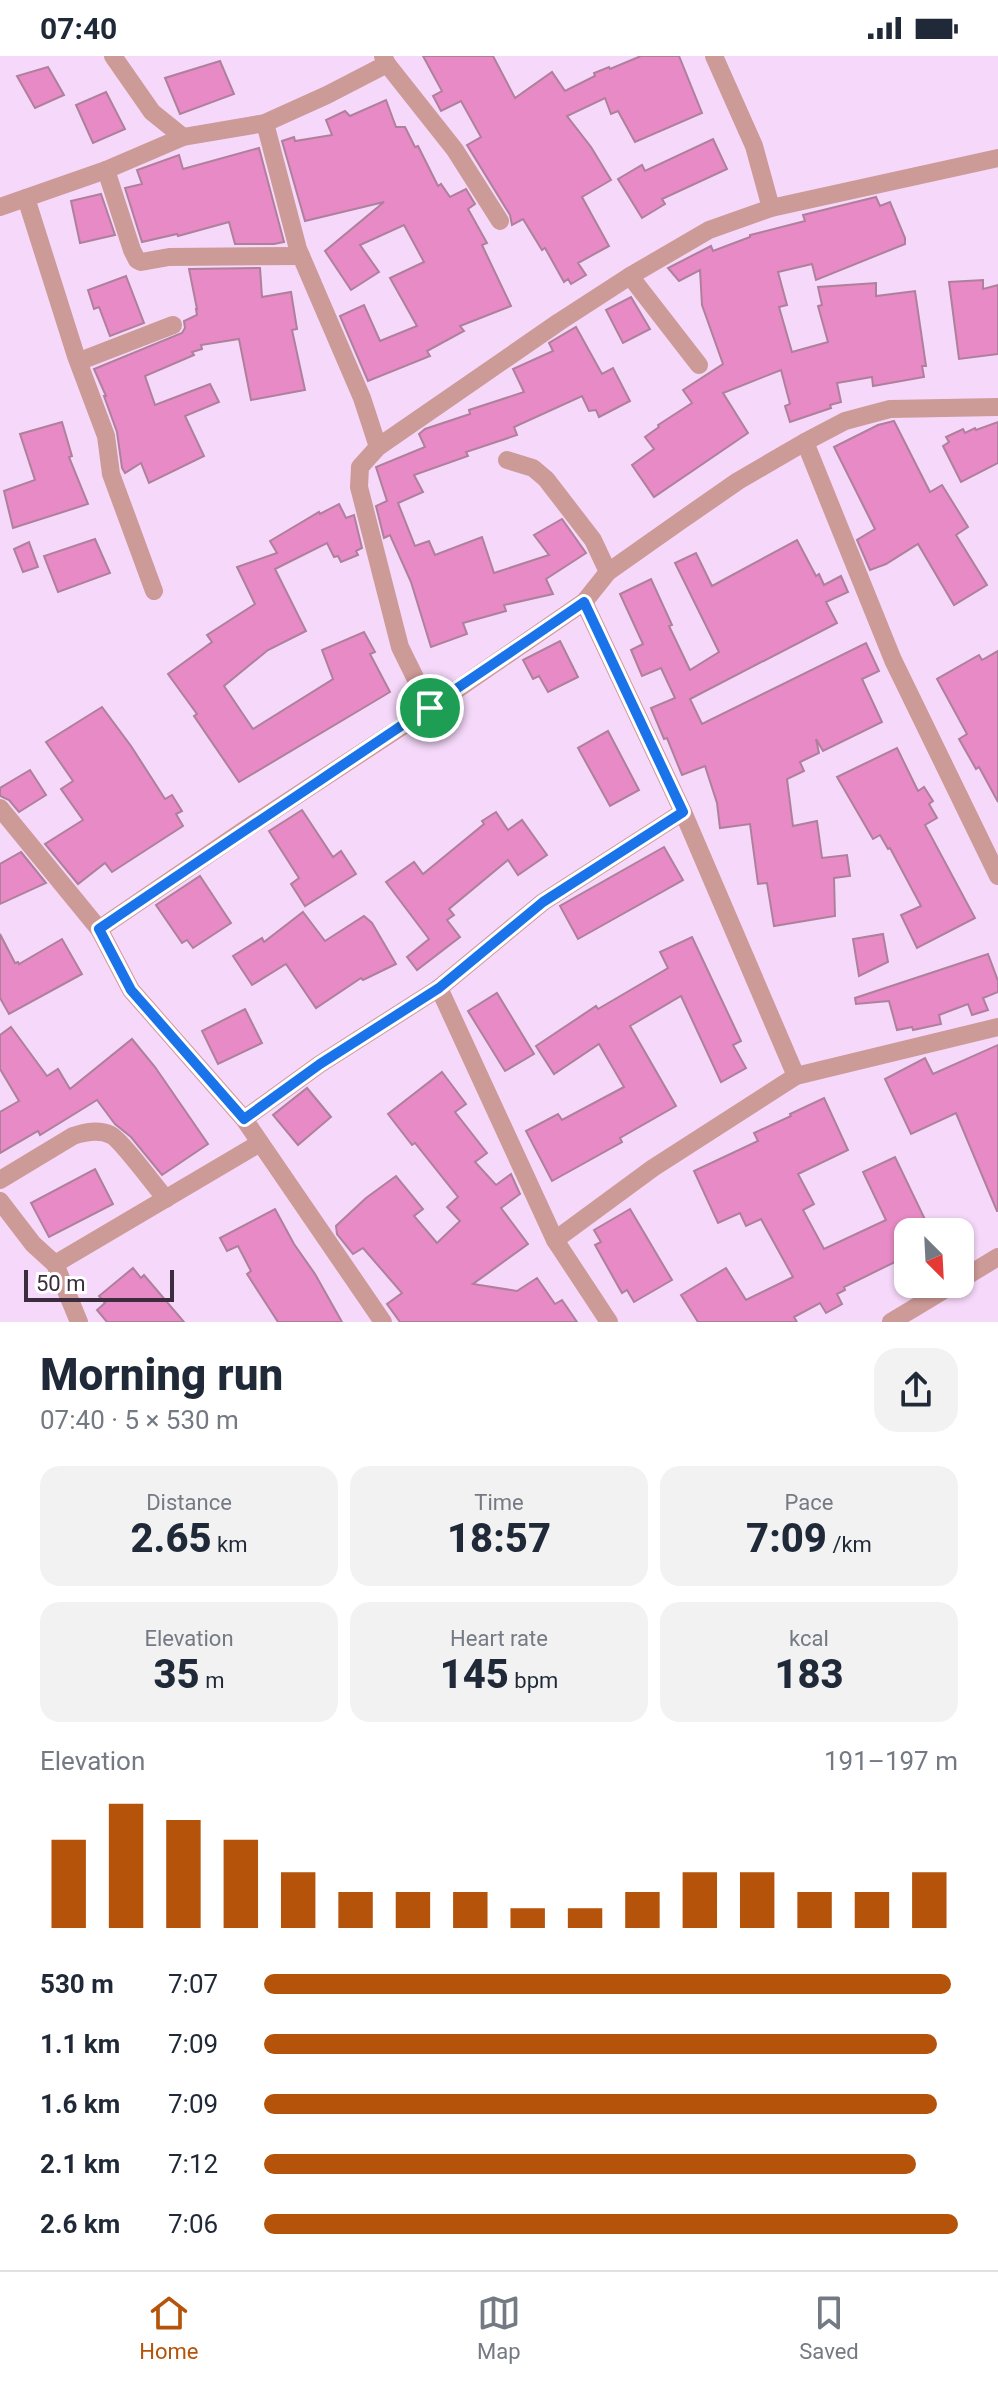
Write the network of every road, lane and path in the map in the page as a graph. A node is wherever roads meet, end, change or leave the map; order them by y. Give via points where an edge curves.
1 (113, 56) edge
2 (714, 56) edge
3 (385, 60) edge
4 (265, 123) junction
5 (183, 137) junction
6 (998, 158) edge
7 (106, 170) junction
8 (26, 198) junction
9 (0, 207) edge
10 (771, 208) junction
11 (500, 221) dead end
12 (301, 256) junction
13 (630, 276) junction
14 (173, 325) dead end
15 (80, 361) junction
16 (699, 365) dead end
17 (998, 407) edge
18 (805, 442) junction
19 (378, 447) junction
20 (507, 460) dead end
21 (608, 572) junction
22 (154, 591) dead end
23 (584, 602) junction
24 (430, 708) junction
25 (0, 808) edge
26 (683, 812) junction
27 (990, 840) edge
28 (998, 876) edge
29 (99, 929) junction
30 (439, 988) junction
31 (998, 1027) edge
32 (796, 1076) junction
33 (244, 1119) junction
34 (260, 1143) junction
35 (0, 1180) edge
36 (166, 1199) junction
37 (0, 1201) edge
38 (555, 1240) junction
39 (998, 1257) edge
40 (55, 1264) junction
41 (974, 1272) edge
42 (940, 1298) edge
43 (923, 1314) edge
44 (79, 1322) edge
45 (383, 1322) edge
46 (609, 1322) edge
47 (891, 1322) edge

1 - 5 street via 152,112
2 - 10 street via 754,146
3 - 4 street via 327,95
3 - 11 street via 455,150
4 - 5 street
4 - 12 street
5 - 7 street
6 - 10 street
7 - 8 street
7 - 12 street via 132,250 141,262
8 - 9 street
8 - 15 street
10 - 13 street via 709,230
12 - 19 street
13 - 16 street
13 - 19 street
14 - 15 street
15 - 22 street via 106,436 111,474
17 - 18 street via 890,409 845,421
18 - 21 street via 738,481
18 - 27 street via 893,660
19 - 24 street via 360,467 359,487 400,647
20 - 21 street via 533,468 546,479 593,540
21 - 23 street
23 - 24 street
23 - 26 street
24 - 29 street
25 - 29 street
26 - 30 street via 543,902
26 - 32 street
27 - 28 street
29 - 33 street via 131,990
30 - 33 street
30 - 38 street
31 - 32 street
32 - 38 street via 653,1168
33 - 34 street
34 - 36 street
34 - 45 street
35 - 36 street via 73,1136 99,1131 113,1136
36 - 40 street
37 - 40 street
38 - 46 street
39 - 41 street
40 - 44 street
42 - 43 street
43 - 47 street

